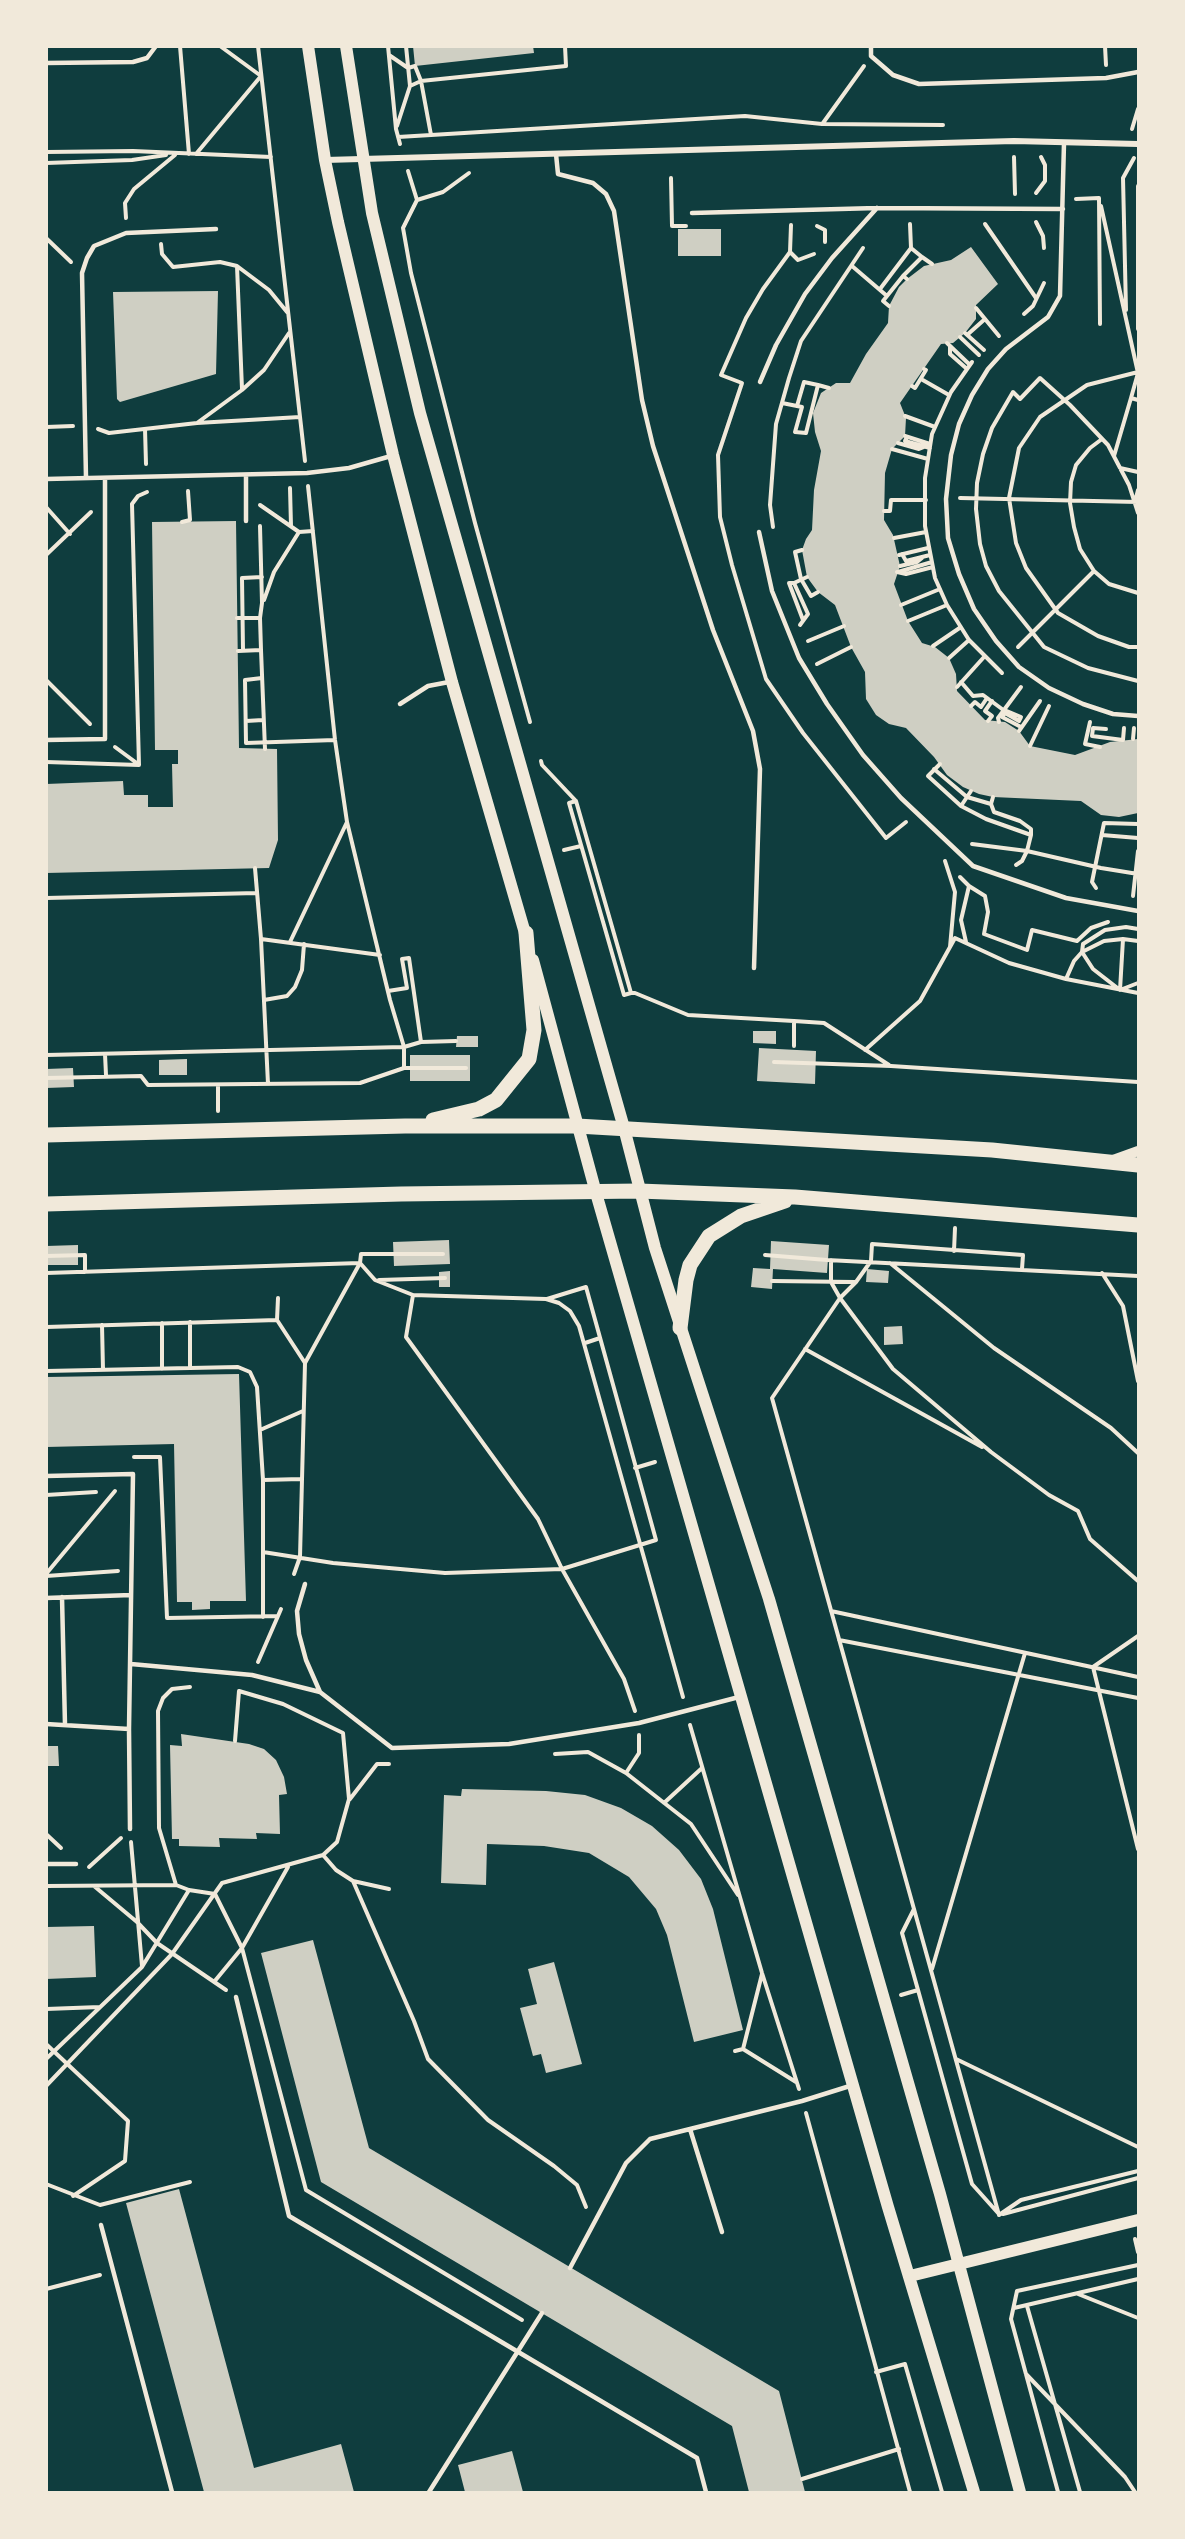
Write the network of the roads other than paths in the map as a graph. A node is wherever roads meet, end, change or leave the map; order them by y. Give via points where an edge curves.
1 (156, 46) edge
2 (308, 46) edge
3 (346, 46) edge
4 (871, 46) edge
5 (46, 63) edge
6 (1138, 72) edge
7 (1064, 143) junction
8 (1138, 144) edge
9 (556, 154) junction
10 (361, 157) junction
11 (325, 160) junction
12 (877, 208) junction
13 (1064, 209) junction
14 (692, 213) dead end
15 (216, 229) dead end
16 (760, 382) dead end
17 (393, 455) junction
18 (246, 475) junction
19 (86, 478) junction
20 (105, 478) junction
21 (46, 479) edge
22 (246, 521) dead end
23 (759, 532) dead end
24 (452, 682) junction
25 (400, 704) dead end
26 (1138, 716) edge
27 (46, 740) edge
28 (1138, 911) edge
29 (525, 933) junction
30 (754, 968) dead end
31 (405, 1126) junction
32 (577, 1126) junction
33 (624, 1128) junction
34 (46, 1135) edge
35 (1138, 1151) edge
36 (1110, 1162) junction
37 (1138, 1165) edge
38 (639, 1191) junction
39 (596, 1193) junction
40 (795, 1197) junction
41 (46, 1204) edge
42 (1138, 1225) edge
43 (680, 1328) junction
44 (46, 1476) edge
45 (305, 1584) dead end
46 (131, 1594) junction
47 (62, 1597) junction
48 (46, 1598) edge
49 (131, 1664) junction
50 (320, 1692) junction
51 (741, 1696) junction
52 (46, 1724) edge
53 (65, 1725) junction
54 (129, 1729) junction
55 (130, 1829) road end
56 (46, 1864) edge
57 (76, 1864) dead end
58 (236, 1997) road end
59 (853, 2085) junction
60 (690, 2128) junction
61 (1138, 2220) edge
62 (101, 2225) dead end
63 (722, 2232) dead end
64 (958, 2265) junction
65 (570, 2268) dead end
66 (910, 2276) junction
67 (542, 2313) dead end
68 (518, 2350) junction
69 (172, 2493) edge
70 (429, 2493) edge
71 (706, 2493) edge
72 (974, 2493) edge
73 (1020, 2493) edge

1 - 5 lane via 147,58 133,62
2 - 11 main road
3 - 10 main road
4 - 6 lane via 871,56 893,75 919,84 1106,78
7 - 8 street
7 - 9 street via 769,146
7 - 13 lane
9 - 10 street
9 - 30 lane via 558,174 593,183 606,194 614,211 636,365 653,446 713,630 753,731 760,769
10 - 11 street
10 - 33 main road via 420,413
11 - 17 main road
12 - 13 lane
12 - 14 lane
12 - 16 lane via 831,258 805,294
13 - 26 lane via 1060,296 1048,318 988,369 959,424 946,499 948,538 974,609 1019,667 1057,692 1113,714
15 - 19 lane via 126,233 94,246 87,258 82,273
17 - 18 lane via 349,468
17 - 24 main road
18 - 20 lane
18 - 22 lane
19 - 20 lane
19 - 21 lane
20 - 27 lane via 105,740
23 - 28 lane via 772,591 799,658 863,755 901,798 973,866 1066,898
24 - 25 lane via 428,687
24 - 29 main road
29 - 31 main road via 534,1030 529,1059 496,1100 479,1109
29 - 32 main road
31 - 32 main road
31 - 34 main road
32 - 33 main road
32 - 39 main road
33 - 36 main road via 992,1150
33 - 38 main road
35 - 36 street
36 - 37 main road
38 - 39 main road
38 - 40 main road
38 - 43 main road
39 - 41 main road
39 - 51 main road
40 - 42 main road
40 - 43 main road via 741,1216 709,1236 690,1265
43 - 64 main road via 769,1599
44 - 46 lane via 133,1474
45 - 50 lane via 297,1611 299,1634
46 - 47 lane
46 - 49 lane
47 - 48 lane
47 - 53 lane
49 - 50 lane via 252,1675
49 - 54 lane
50 - 51 lane via 392,1748 509,1744 639,1723
51 - 59 main road
52 - 53 lane
53 - 54 lane
54 - 55 lane
56 - 57 lane
58 - 68 lane via 289,2216
59 - 60 lane
59 - 66 main road
60 - 63 lane
60 - 65 lane via 650,2139 636,2151
61 - 64 main road
62 - 69 lane
64 - 66 main road
64 - 73 main road
66 - 72 main road
67 - 68 lane
68 - 70 lane
68 - 71 lane via 697,2458

